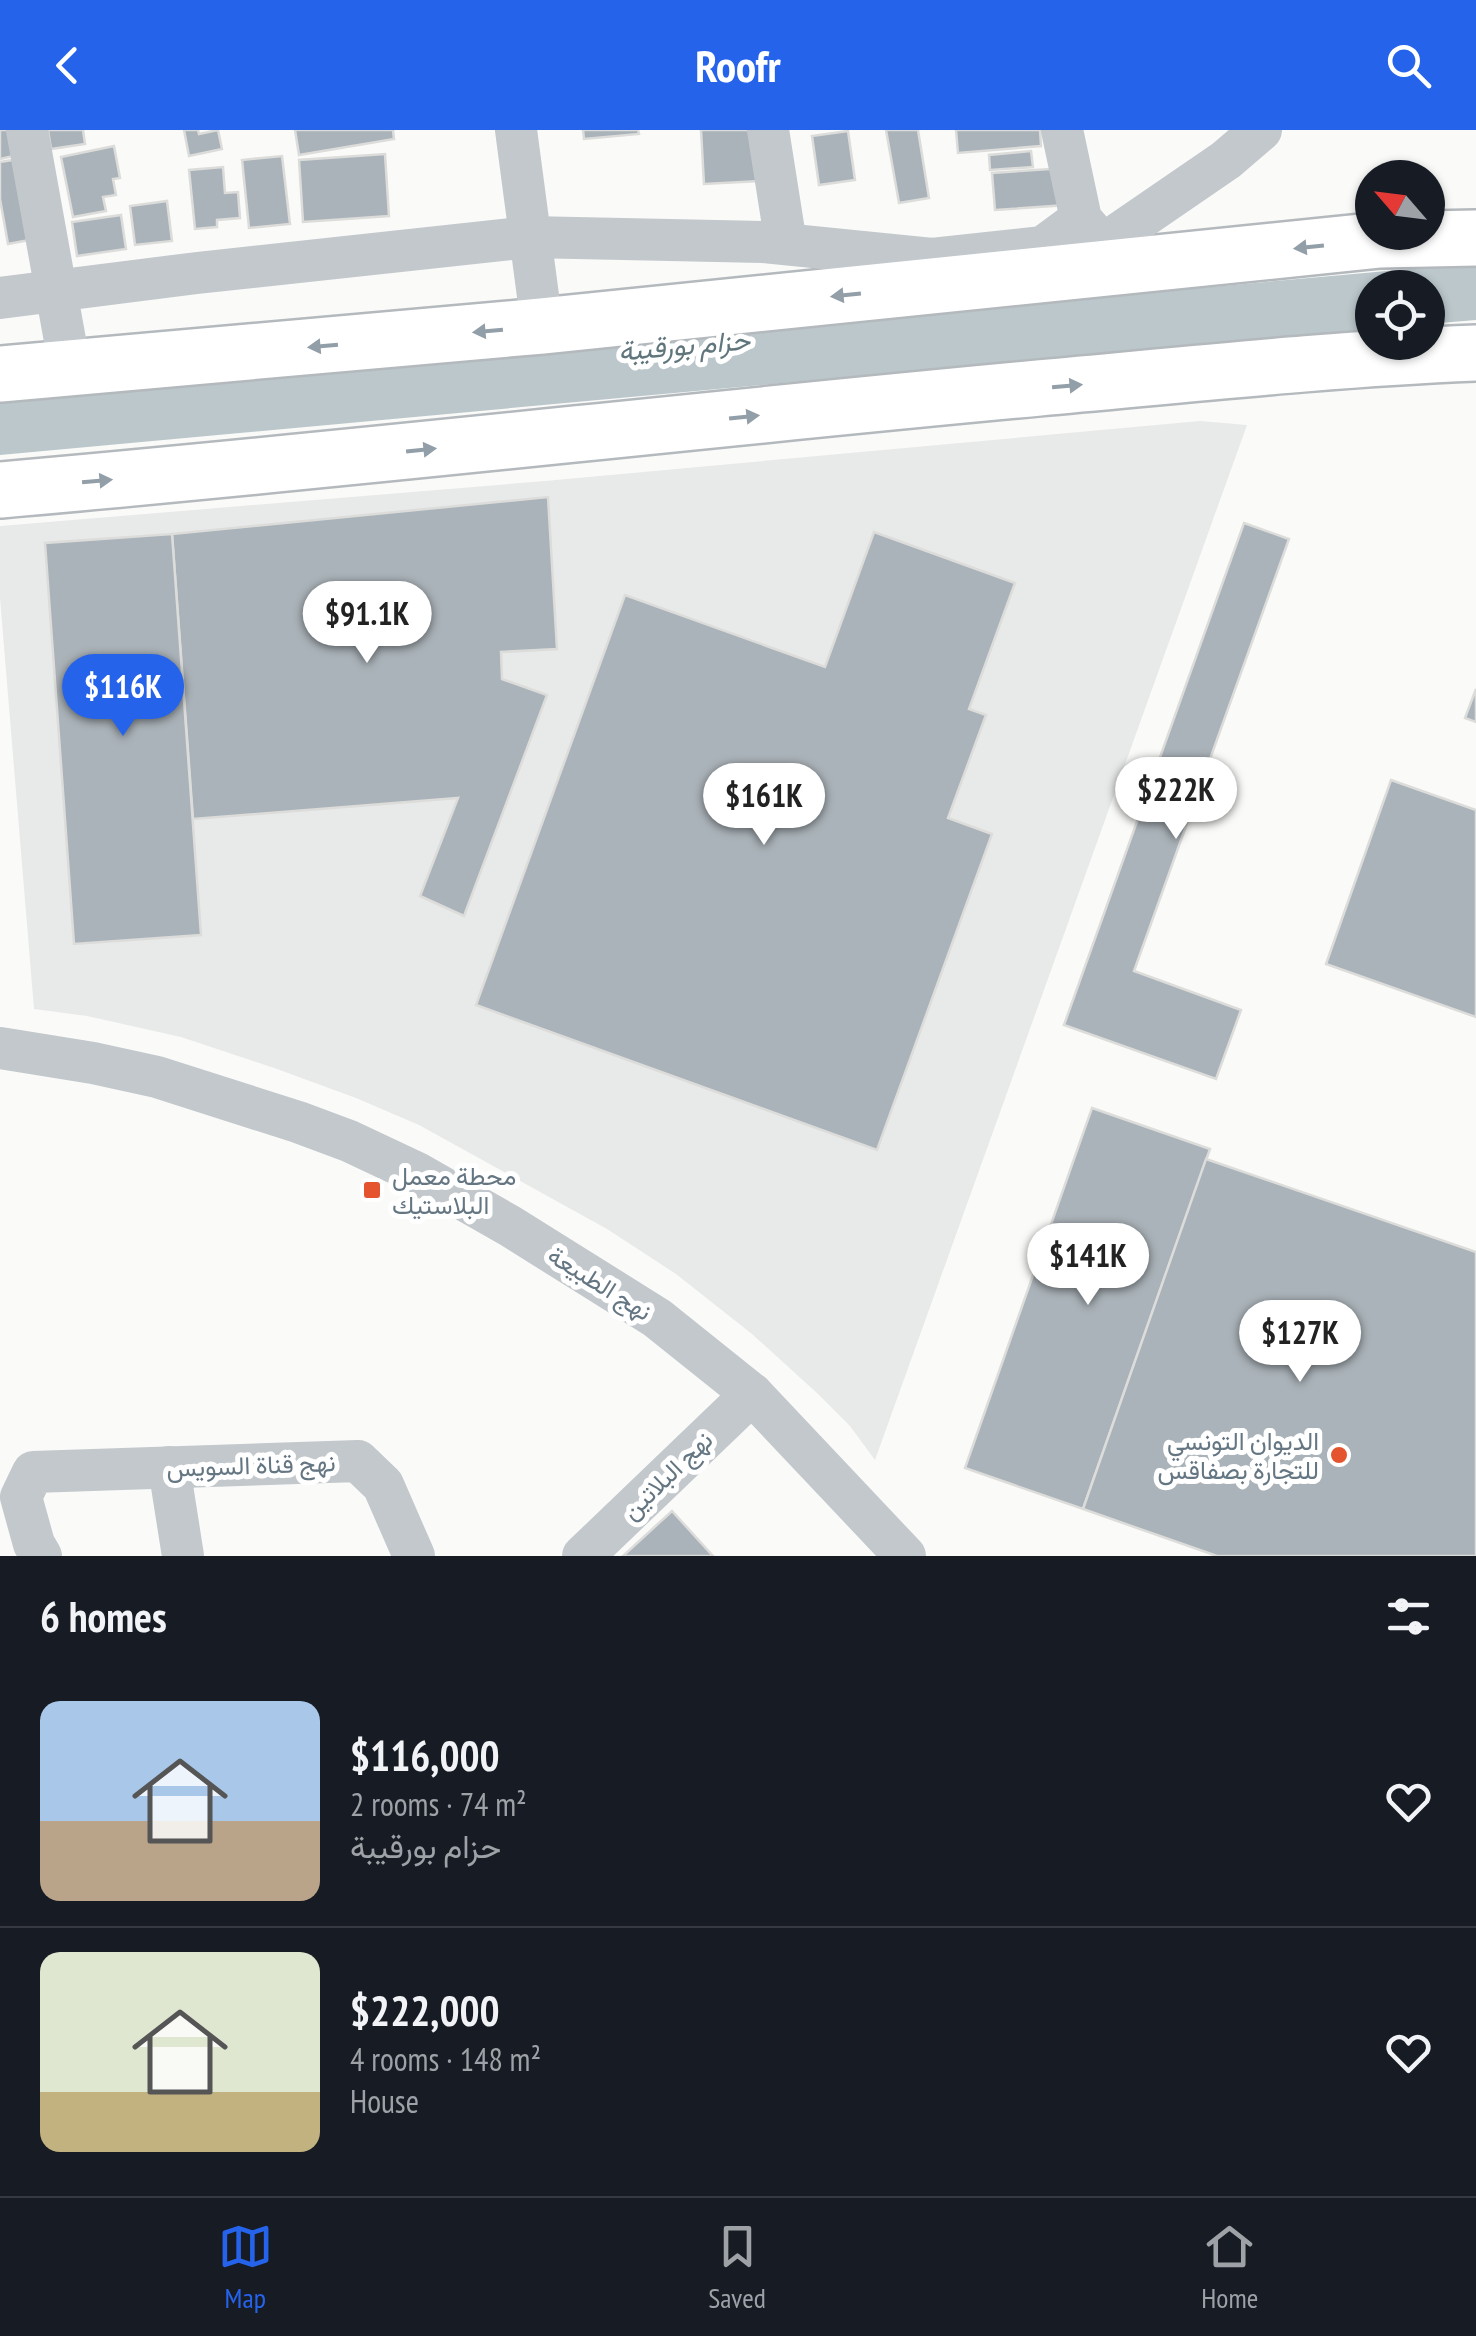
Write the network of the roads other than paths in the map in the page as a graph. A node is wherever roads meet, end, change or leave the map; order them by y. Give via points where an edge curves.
1 (27, 130) edge
2 (516, 130) edge
3 (768, 130) edge
4 (1062, 130) edge
5 (1260, 130) edge
6 (529, 237) junction
7 (1476, 238) edge
8 (786, 244) junction
9 (1096, 244) junction
10 (54, 290) junction
11 (0, 298) edge
12 (542, 326) junction
13 (1476, 353) edge
14 (70, 368) junction
15 (0, 374) edge
16 (0, 490) edge
17 (0, 1048) edge
18 (752, 1394) junction
19 (169, 1468) junction
20 (41, 1556) edge
21 (183, 1556) edge
22 (414, 1556) edge
23 (583, 1556) edge
24 (905, 1556) edge

1 - 10 street
2 - 6 street
3 - 8 street
4 - 9 street
5 - 9 street via 1226,160
6 - 8 street
6 - 10 street
6 - 12 street
7 -> 9 highway
8 - 9 street via 932,259
9 -> 12 highway
10 - 11 street
10 - 14 street
12 -> 14 highway
16 -> 13 highway via 906,400
14 - 15 highway
17 - 18 street, نهج الطبيعة via 157,1077 366,1149 495,1218 657,1318
18 - 23 street, نهج البلاتين
18 - 24 street, نهج الطبيعة
19 - 20 street, نهج قناة السويس via 33,1472 21,1497
19 - 21 street
19 - 22 street, نهج قناة السويس via 358,1461 383,1485

